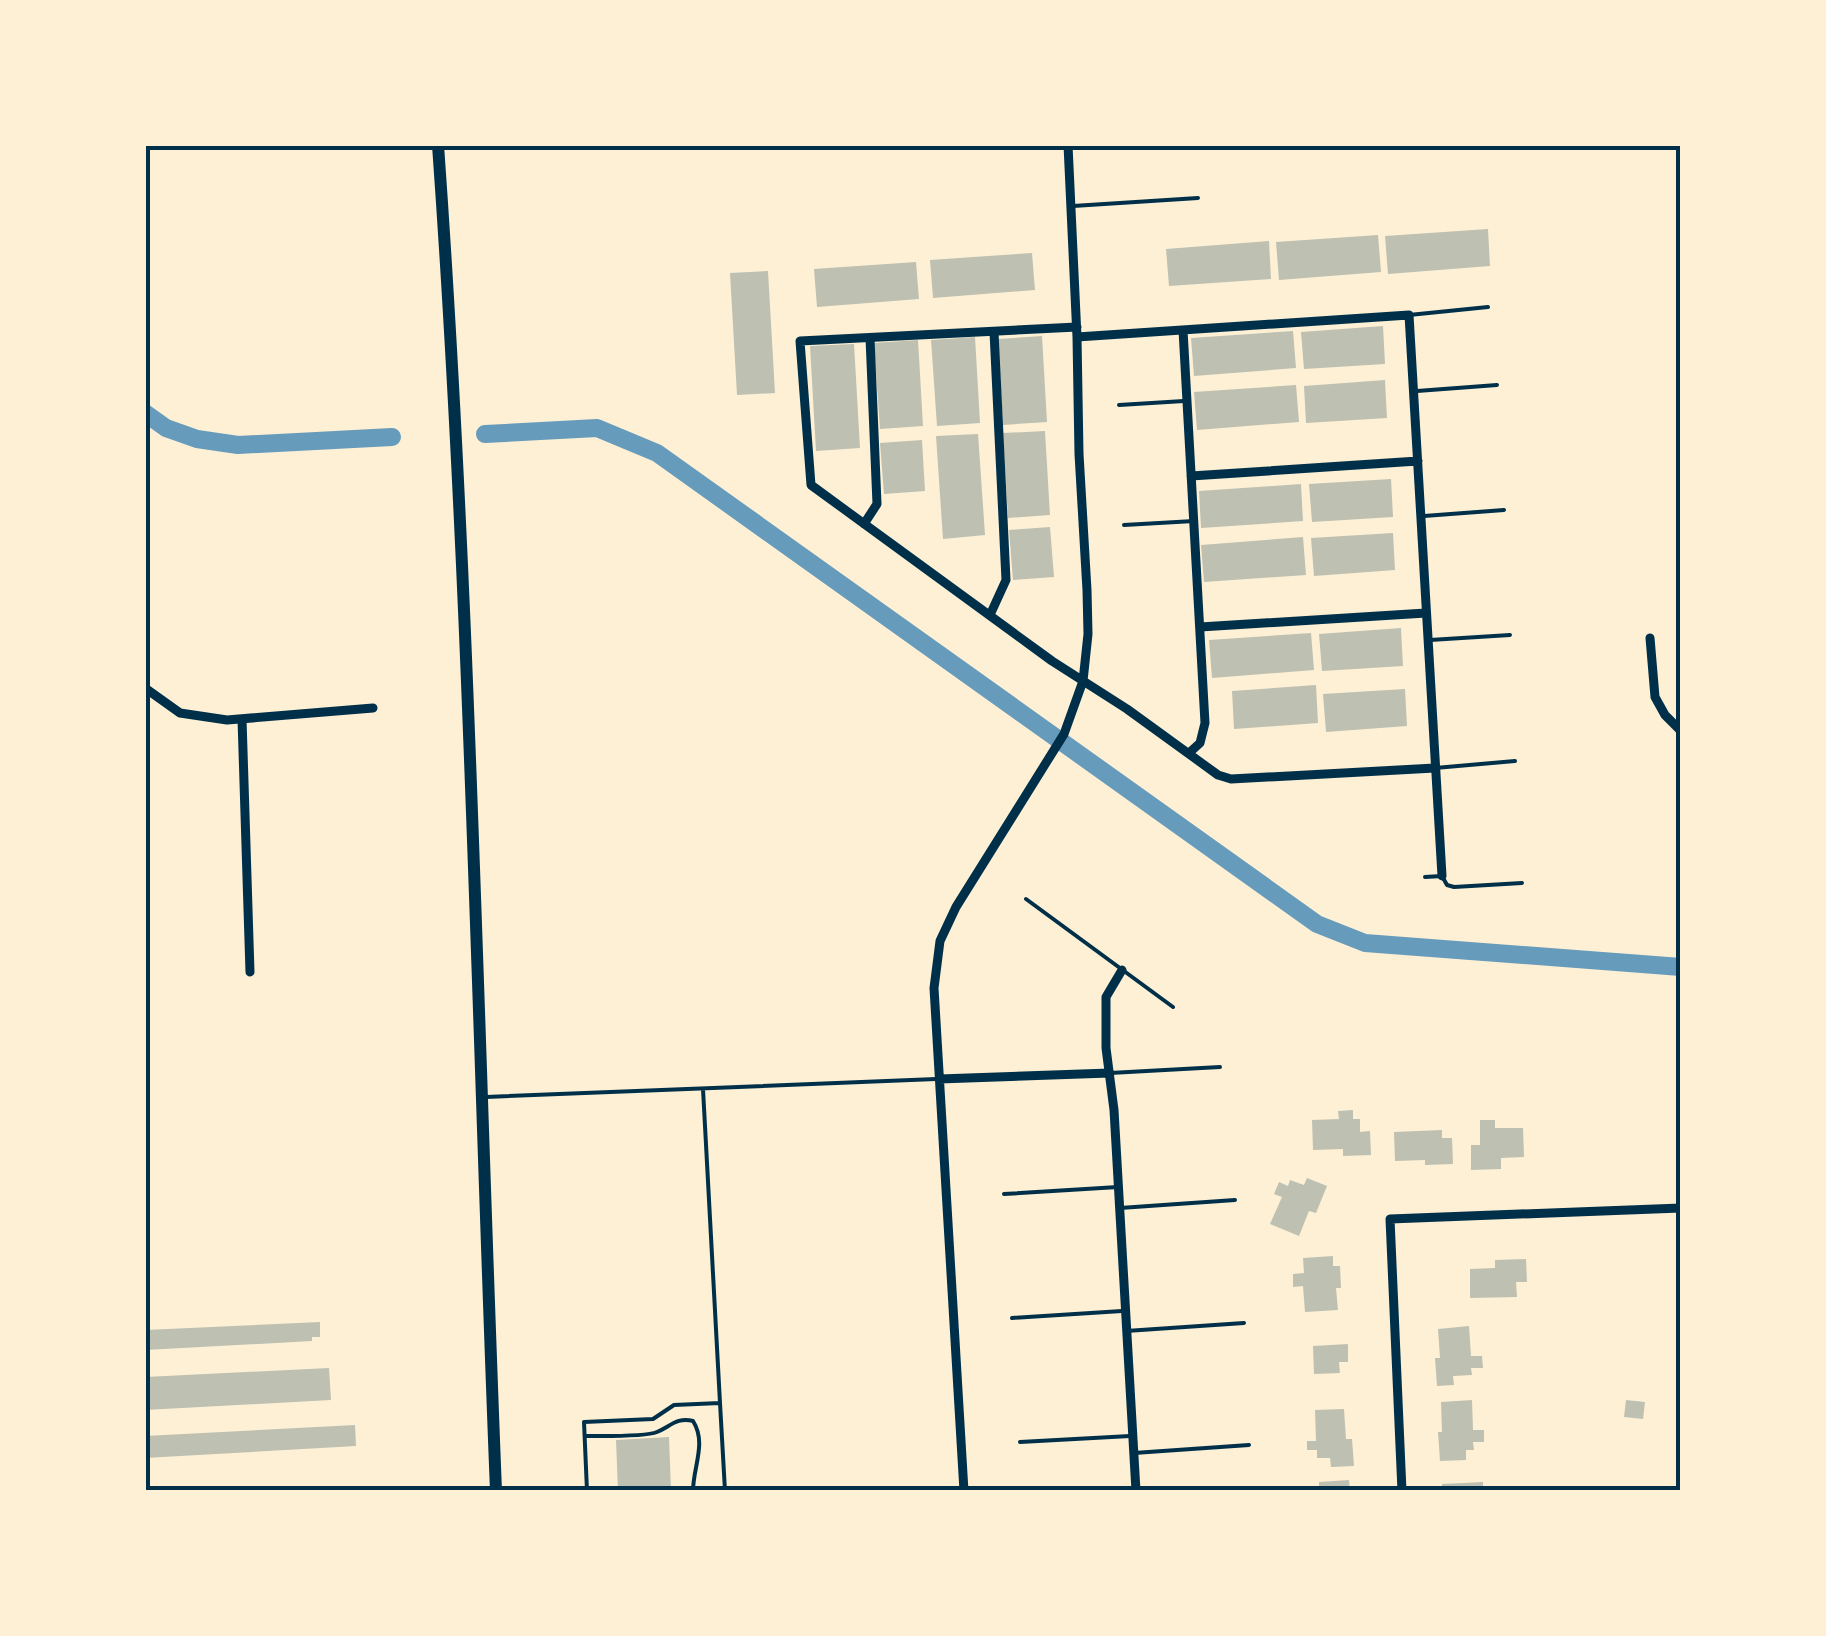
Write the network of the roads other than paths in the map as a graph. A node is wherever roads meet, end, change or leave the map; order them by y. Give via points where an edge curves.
1 (438, 145) edge
2 (1068, 145) edge
3 (1198, 198) dead end
4 (1071, 206) junction
5 (1488, 307) dead end
6 (1409, 316) junction
7 (1183, 330) junction
8 (994, 332) junction
9 (1077, 332) junction
10 (870, 338) junction
11 (1497, 385) dead end
12 (1414, 391) junction
13 (1187, 400) junction
14 (1119, 406) dead end
15 (1418, 461) junction
16 (1192, 476) junction
17 (1504, 510) dead end
18 (1421, 516) junction
19 (1194, 520) junction
20 (864, 524) junction
21 (1124, 526) dead end
22 (1426, 613) junction
23 (990, 616) junction
24 (1200, 626) junction
25 (1510, 634) dead end
26 (1650, 638) dead end
27 (1428, 640) junction
28 (1082, 681) junction
29 (145, 688) edge
30 (373, 708) dead end
31 (242, 719) junction
32 (1681, 731) edge
33 (1188, 753) junction
34 (1516, 761) dead end
35 (1436, 768) junction
36 (1442, 876) junction
37 (1425, 877) dead end
38 (1522, 882) dead end
39 (1026, 899) dead end
40 (1122, 970) junction
41 (250, 972) dead end
42 (1173, 1007) dead end
43 (1220, 1068) dead end
44 (1110, 1073) junction
45 (940, 1079) junction
46 (702, 1088) junction
47 (481, 1097) junction
48 (1118, 1187) junction
49 (1004, 1194) dead end
50 (1235, 1200) dead end
51 (1120, 1208) junction
52 (1681, 1208) edge
53 (1125, 1311) junction
54 (1012, 1318) dead end
55 (1244, 1323) dead end
56 (1126, 1331) junction
57 (720, 1402) junction
58 (585, 1436) junction
59 (1132, 1436) junction
60 (1020, 1442) dead end
61 (1249, 1445) dead end
62 (1134, 1453) junction
63 (496, 1491) edge
64 (587, 1491) edge
65 (694, 1491) edge
66 (725, 1491) edge
67 (964, 1491) edge
68 (1136, 1491) edge
69 (1402, 1491) edge

1 - 47 main road via 464,589
2 - 4 street
3 - 4 lane
4 - 9 street
5 - 6 lane
6 - 7 street
6 - 12 street
7 - 9 street
7 - 13 street
8 - 9 street
8 - 10 street
8 - 23 street via 1006,580
9 - 28 street via 1088,634
10 - 20 street via 877,504
10 - 20 street via 800,341 810,485
11 - 12 lane
12 - 15 street
13 - 14 lane
13 - 16 street
15 - 16 street
15 - 18 street
16 - 19 street
17 - 18 lane
18 - 22 street
19 - 21 lane
19 - 24 street
20 - 23 street
22 - 24 street
22 - 27 street
23 - 28 street
24 - 33 street via 1205,723 1200,743
25 - 27 lane
26 - 32 street via 1654,697
27 - 35 street
28 - 33 street
28 - 45 street via 1064,734 940,942 934,988
29 - 31 street via 180,713
30 - 31 street
31 - 41 street
33 - 35 street via 1231,779
34 - 35 lane
35 - 36 street
36 - 37 lane
36 - 38 lane via 1447,886
39 - 40 lane
40 - 42 lane
40 - 44 street via 1106,997
43 - 44 lane
44 - 45 street
44 - 48 street
45 - 46 lane
45 - 67 street
46 - 47 lane
46 - 57 lane
47 - 63 main road
48 - 49 lane
48 - 51 street
50 - 51 lane
51 - 53 street
52 - 69 street via 1390,1220
53 - 54 lane
53 - 56 street
55 - 56 lane
56 - 59 street
57 - 58 lane via 674,1405 652,1420 584,1422
57 - 66 lane
58 - 64 lane
58 - 65 lane via 655,1433 693,1421 700,1444
59 - 60 lane
59 - 62 street
61 - 62 lane
62 - 68 street

